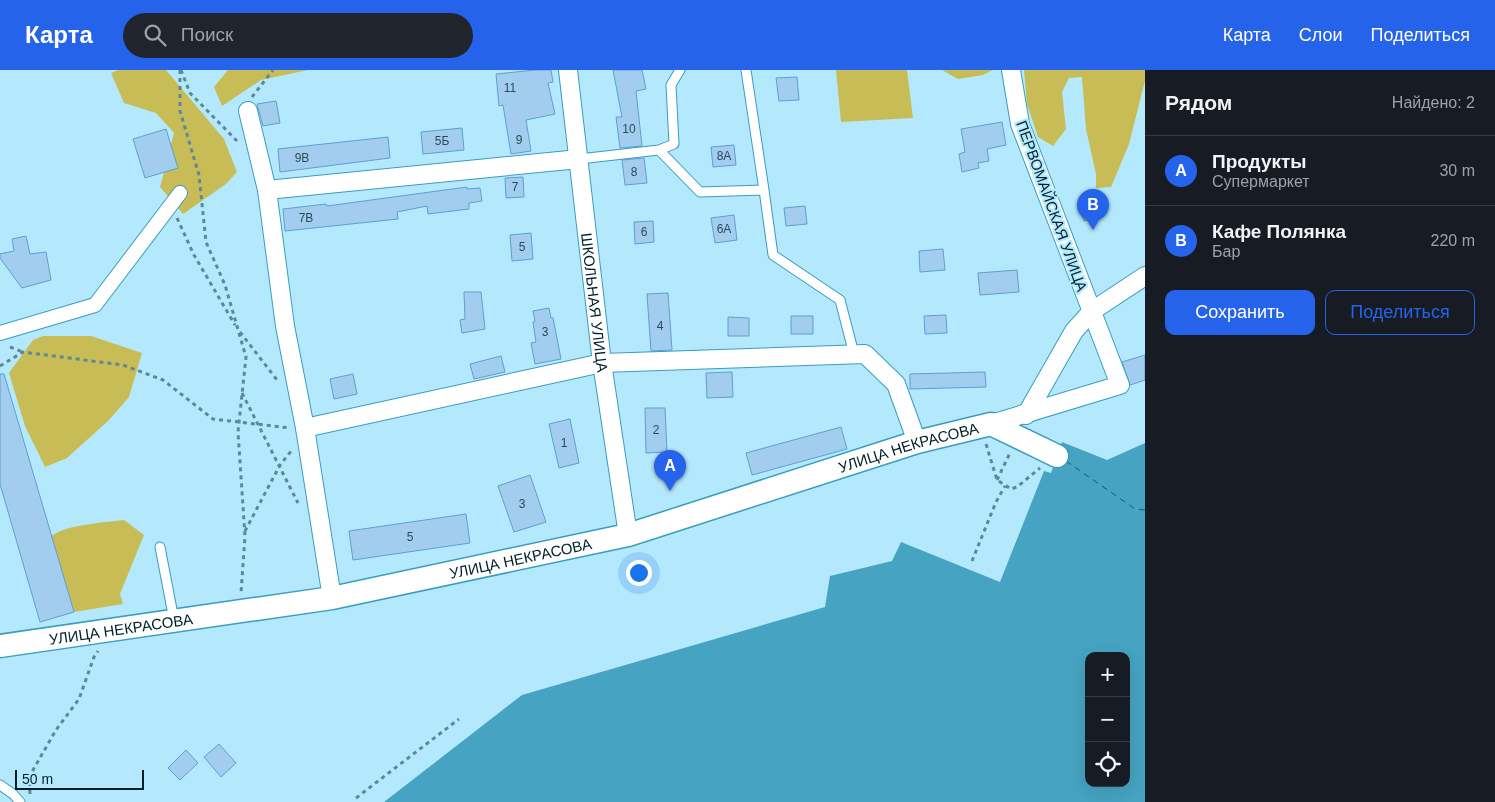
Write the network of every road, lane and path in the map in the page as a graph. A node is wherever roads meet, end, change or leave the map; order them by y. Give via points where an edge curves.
1 (181, 70) edge
2 (273, 70) edge
3 (568, 70) edge
4 (680, 70) edge
5 (746, 70) edge
6 (1011, 70) edge
7 (248, 111) joint
8 (239, 142) dead end
9 (659, 150) junction
10 (579, 159) junction
11 (267, 190) junction
12 (764, 190) junction
13 (180, 193) dead end
14 (171, 204) junction
15 (1145, 276) edge
16 (1092, 311) junction
17 (238, 330) junction
18 (0, 333) edge
19 (854, 354) junction
20 (602, 363) junction
21 (0, 366) edge
22 (277, 380) dead end
23 (242, 392) junction
24 (1026, 414) junction
25 (986, 425) junction
26 (305, 428) junction
27 (917, 442) junction
28 (1012, 449) dead end
29 (1049, 461) joint
30 (280, 465) junction
31 (996, 480) junction
32 (1005, 486) junction
33 (301, 508) dead end
34 (244, 532) junction
35 (628, 535) junction
36 (160, 547) dead end
37 (972, 561) dead end
38 (332, 598) junction
39 (239, 611) junction
40 (174, 620) junction
41 (114, 629) junction
42 (0, 646) edge
43 (458, 719) dead end
44 (0, 785) edge
45 (356, 798) dead end
46 (20, 802) edge
47 (30, 802) edge

1 - 8 path via 190,94
1 - 17 path via 180,111 199,176 206,242 225,285
2 - 7 path via 248,102
3 - 10 street, ШКОЛЬНАЯ УЛИЦА
4 - 9 lane via 671,85 674,144
5 - 12 lane
6 - 16 street, ПЕРВОМАЙСКАЯ УЛИЦА via 1020,124
7 - 11 street
9 - 10 lane
9 - 12 lane via 700,192
10 - 11 street
10 - 20 street, ШКОЛЬНАЯ УЛИЦА
11 - 26 street via 285,326
12 - 19 lane via 772,255 840,300
13 - 14 street
14 - 17 path via 194,255
14 - 18 street via 94,305
15 - 16 street
16 - 24 street via 1074,331
16 - 24 street, ПЕРВОМАЙСКАЯ УЛИЦА via 1120,385
17 - 22 path
17 - 23 path via 246,357
19 - 20 street
19 - 27 street via 865,354 896,384
20 - 26 street
20 - 35 street, ШКОЛЬНАЯ УЛИЦА
21 - 26 path via 23,352 123,365 163,380 213,419
23 - 30 path
23 - 34 path via 238,432
24 - 25 street, УЛИЦА НЕКРАСОВА
25 - 27 street, УЛИЦА НЕКРАСОВА
25 - 29 street
25 - 31 path
26 - 30 path
26 - 38 street
27 - 35 street, УЛИЦА НЕКРАСОВА
28 - 31 path
29 - 32 path via 1017,486 1011,489
30 - 33 path
30 - 34 path
31 - 32 path
32 - 37 path
34 - 39 path
35 - 38 street, УЛИЦА НЕКРАСОВА
36 - 40 lane
38 - 39 street, УЛИЦА НЕКРАСОВА
39 - 40 street, УЛИЦА НЕКРАСОВА
40 - 41 street, УЛИЦА НЕКРАСОВА
41 - 42 street, УЛИЦА НЕКРАСОВА
41 - 47 path via 94,658 78,698 29,777
43 - 45 path
44 - 46 lane

